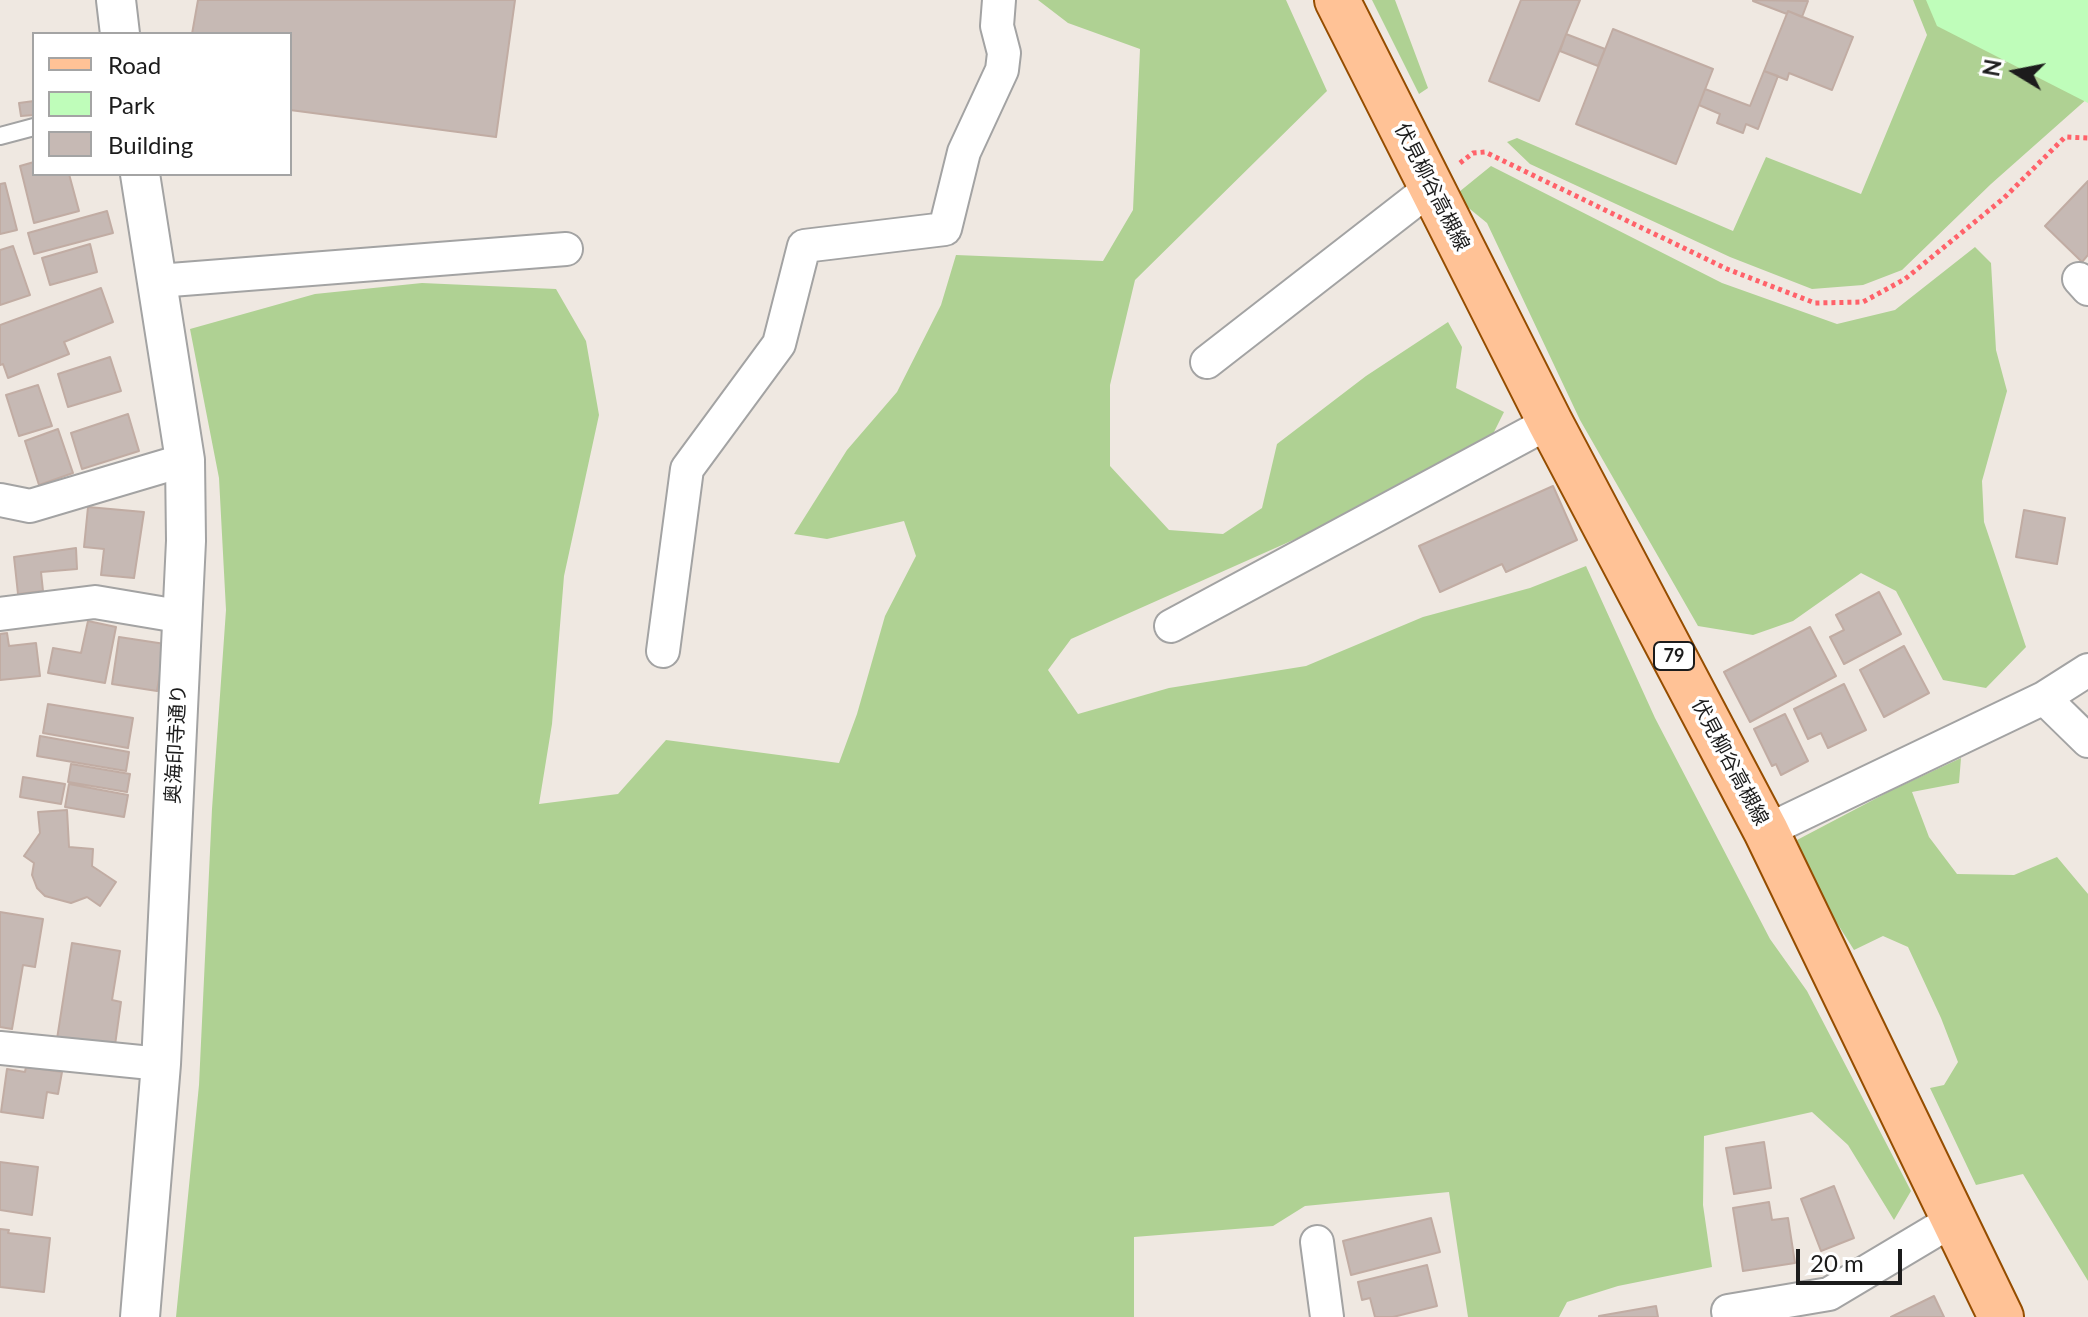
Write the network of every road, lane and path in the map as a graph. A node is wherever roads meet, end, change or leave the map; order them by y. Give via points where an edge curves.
1 (116, 0) edge
2 (999, 0) edge
3 (1337, 0) edge
4 (120, 32) edge
5 (32, 128) edge
6 (0, 136) edge
7 (2088, 138) edge
8 (140, 176) edge
9 (1432, 187) junction
10 (566, 249) dead end
11 (158, 281) junction
12 (1207, 362) dead end
13 (1550, 422) junction
14 (185, 460) junction
15 (0, 500) edge
16 (0, 614) edge
17 (184, 617) junction
18 (1171, 626) dead end
19 (663, 651) dead end
20 (2088, 670) edge
21 (2044, 698) junction
22 (2088, 741) edge
23 (1766, 831) junction
24 (0, 1048) edge
25 (161, 1064) junction
26 (1953, 1220) junction
27 (1317, 1242) dead end
28 (140, 1317) edge
29 (1327, 1317) edge
30 (1729, 1317) edge
31 (2001, 1317) edge

1 - 4 street
2 - 19 street via 1002,70 964,152 945,229 804,246 779,344 687,469
3 - 9 main road, 伏見柳谷高槻線 / 79
5 - 6 lane
7 - 9 path via 2065,137 2004,198 1905,279 1863,302 1815,303 1727,269 1485,152 1473,153
8 - 11 street, 奥海印寺通り
9 - 12 street
9 - 13 main road, 伏見柳谷高槻線 / 79
10 - 11 street
11 - 14 street, 奥海印寺通り
13 - 18 street
13 - 23 main road, 伏見柳谷高槻線 / 79
14 - 15 street via 30,506
14 - 17 street, 奥海印寺通り
16 - 17 street via 95,602
17 - 25 street, 奥海印寺通り
20 - 21 street
21 - 22 street
21 - 23 street
23 - 26 main road, 伏見柳谷高槻線 / 79
24 - 25 street
25 - 28 street, 奥海印寺通り
26 - 30 street via 1829,1294 1728,1311
26 - 31 main road, 伏見柳谷高槻線 / 79
27 - 29 street

